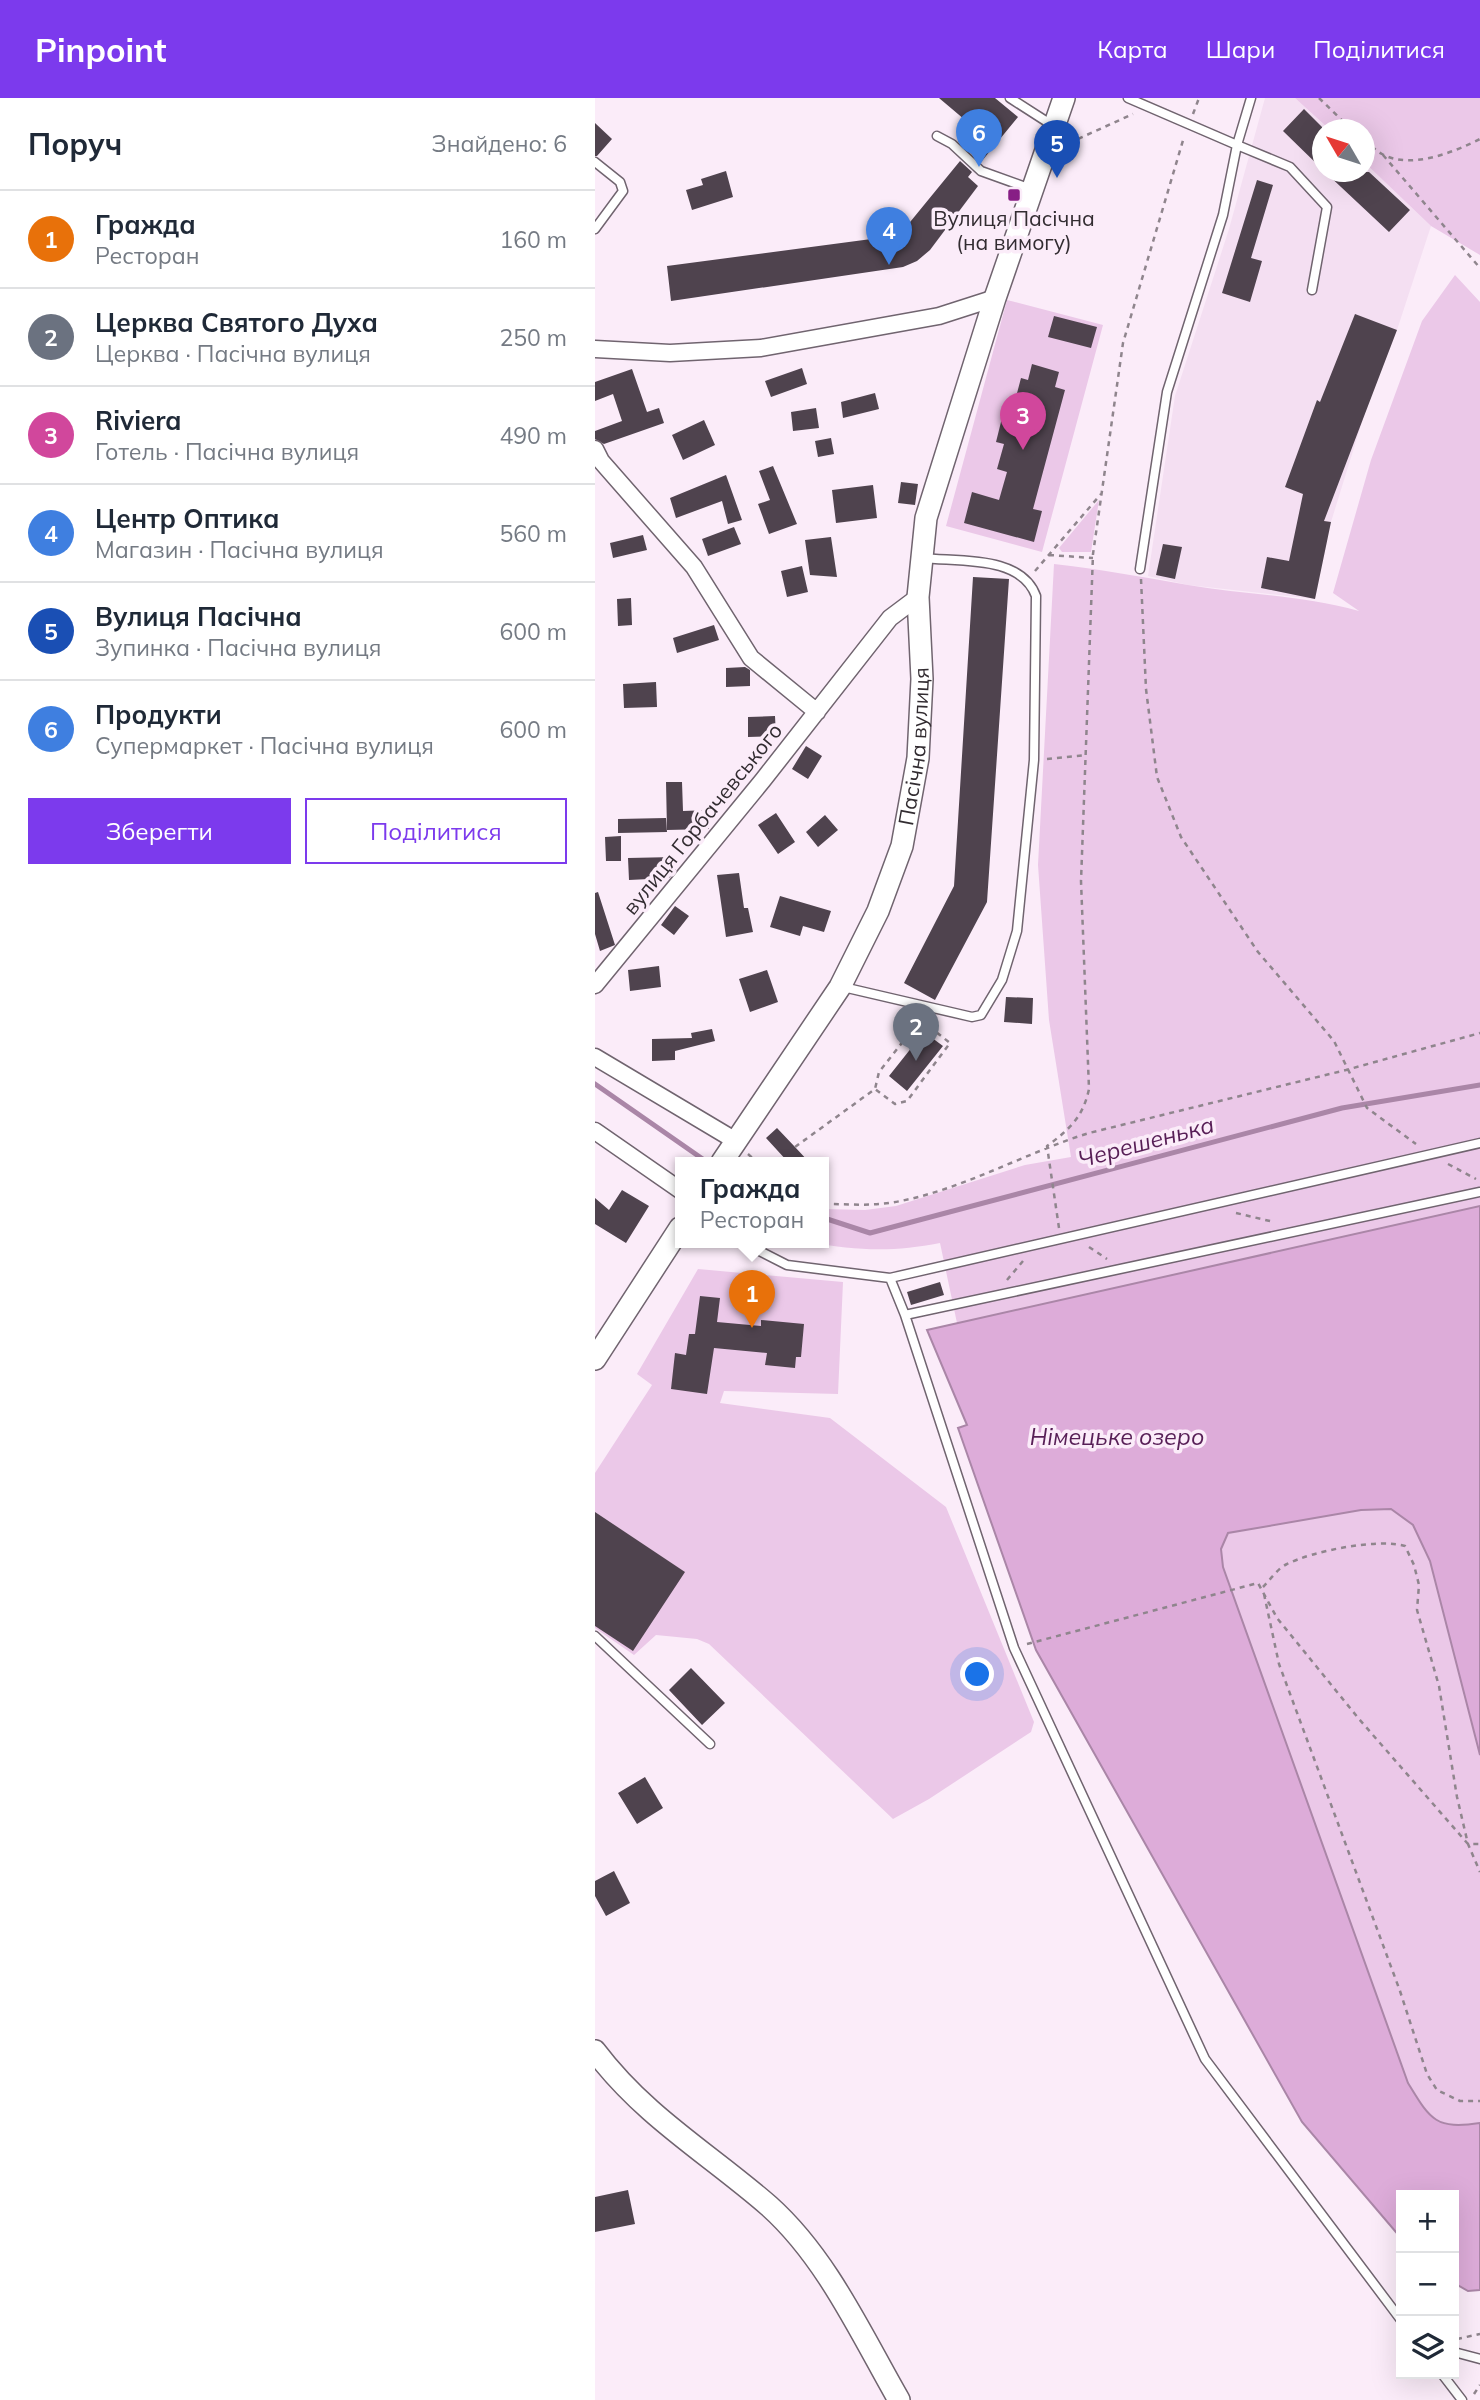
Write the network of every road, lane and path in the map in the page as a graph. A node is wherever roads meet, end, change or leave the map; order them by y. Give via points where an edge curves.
1 (1010, 98) edge
2 (1064, 98) edge
3 (1128, 98) edge
4 (1199, 98) edge
5 (1251, 98) edge
6 (1319, 98) edge
7 (1152, 108) junction
8 (1341, 119) edge
9 (1189, 122) junction
10 (1055, 126) junction
11 (937, 136) dead end
12 (1480, 139) edge
13 (1237, 145) junction
14 (1375, 149) edge
15 (1045, 153) junction
16 (1383, 155) junction
17 (595, 162) edge
18 (1033, 190) junction
19 (595, 229) edge
20 (1480, 268) edge
21 (1312, 290) dead end
22 (995, 298) junction
23 (595, 349) edge
24 (595, 449) edge
25 (1102, 494) junction
26 (1049, 555) junction
27 (920, 557) junction
28 (1093, 558) junction
29 (1140, 569) joint
30 (1028, 579) junction
31 (918, 597) junction
32 (817, 712) junction
33 (1086, 755) junction
34 (1034, 760) junction
35 (595, 985) edge
36 (840, 987) junction
37 (1480, 1033) edge
38 (595, 1057) edge
39 (1346, 1070) junction
40 (875, 1088) junction
41 (1367, 1108) dead end
42 (595, 1131) edge
43 (1480, 1143) edge
44 (1047, 1146) junction
45 (795, 1147) dead end
46 (727, 1153) edge
47 (675, 1187) edge
48 (1480, 1192) edge
49 (829, 1204) edge
50 (1206, 1205) junction
51 (1304, 1230) junction
52 (1072, 1234) junction
53 (675, 1236) edge
54 (1061, 1237) junction
55 (1039, 1242) junction
56 (751, 1248) edge
57 (1121, 1269) junction
58 (890, 1278) junction
59 (994, 1296) junction
60 (905, 1315) junction
61 (595, 1359) edge
62 (1263, 1587) junction
63 (595, 1636) edge
64 (1023, 1645) dead end
65 (710, 1744) dead end
66 (1468, 1844) junction
67 (1480, 1844) edge
68 (1480, 1872) edge
69 (595, 2051) edge
70 (1480, 2101) edge
71 (1398, 2316) edge
72 (1480, 2336) edge
73 (1459, 2339) edge
74 (1459, 2353) edge
75 (1480, 2359) edge
76 (1446, 2379) edge
77 (1480, 2385) edge
78 (899, 2400) edge
79 (1462, 2400) edge
80 (1469, 2400) edge

1 - 10 lane
2 - 10 street, Пасічна вулиця
3 - 7 lane
4 - 9 path
5 - 13 lane
6 - 8 path
7 - 9 lane
7 - 15 path
9 - 13 lane
9 - 25 path via 1123,343
10 - 15 street, Пасічна вулиця
11 - 18 lane via 981,171
12 - 16 path via 1423,160
13 - 21 lane via 1290,167 1327,207
13 - 29 lane via 1223,215 1167,392
14 - 16 path
15 - 18 street, Пасічна вулиця
16 - 20 path
17 - 19 lane via 621,182 623,191
18 - 22 street, Пасічна вулиця
22 - 23 street via 939,316 761,348 670,353
22 - 27 street, Пасічна вулиця via 926,518
24 - 32 street via 694,567 751,658
25 - 26 path
25 - 28 path
26 - 28 path
26 - 30 path
27 - 30 lane via 1003,567
27 - 31 street, Пасічна вулиця
28 - 33 path
29 - 39 path via 1146,689 1164,802 1236,922 1334,1041
30 - 34 lane via 1037,605
31 - 32 street, вулиця Горбачевського via 890,618
31 - 36 street, Пасічна вулиця via 922,679 918,758 902,846 878,911
32 - 35 street, вулиця Горбачевського
33 - 34 path
33 - 44 path via 1081,881 1089,1089 1077,1122
34 - 36 lane via 1017,931 988,1008 972,1017
36 - 46 street, Пасічна вулиця
37 - 39 path
38 - 46 street
39 - 41 path
39 - 44 path
40 - 40 path via 895,1104 907,1101 950,1043 926,1024 916,1025 879,1072
40 - 45 path
42 - 47 street
43 - 50 lane
44 - 49 path via 975,1178 891,1202
44 - 54 path
48 - 51 lane
50 - 51 path
50 - 52 lane
51 - 57 lane
52 - 54 lane
52 - 57 path
53 - 61 street
54 - 55 lane
55 - 58 lane
55 - 59 path
56 - 58 lane via 787,1265
57 - 59 lane
58 - 60 lane
59 - 60 lane
60 - 71 lane via 1014,1648 1205,2059
62 - 64 path via 1258,1583
62 - 66 path via 1277,1619
62 - 66 path via 1286,1564 1387,1541 1405,1546 1415,1564 1417,1610 1439,1686
62 - 70 path via 1279,1664 1427,2074 1437,2090 1460,2101
63 - 65 lane
66 - 67 path
66 - 68 path
69 - 78 street via 622,2087 770,2207 801,2242 825,2271
72 - 73 path
74 - 75 lane
76 - 79 lane
77 - 80 path

